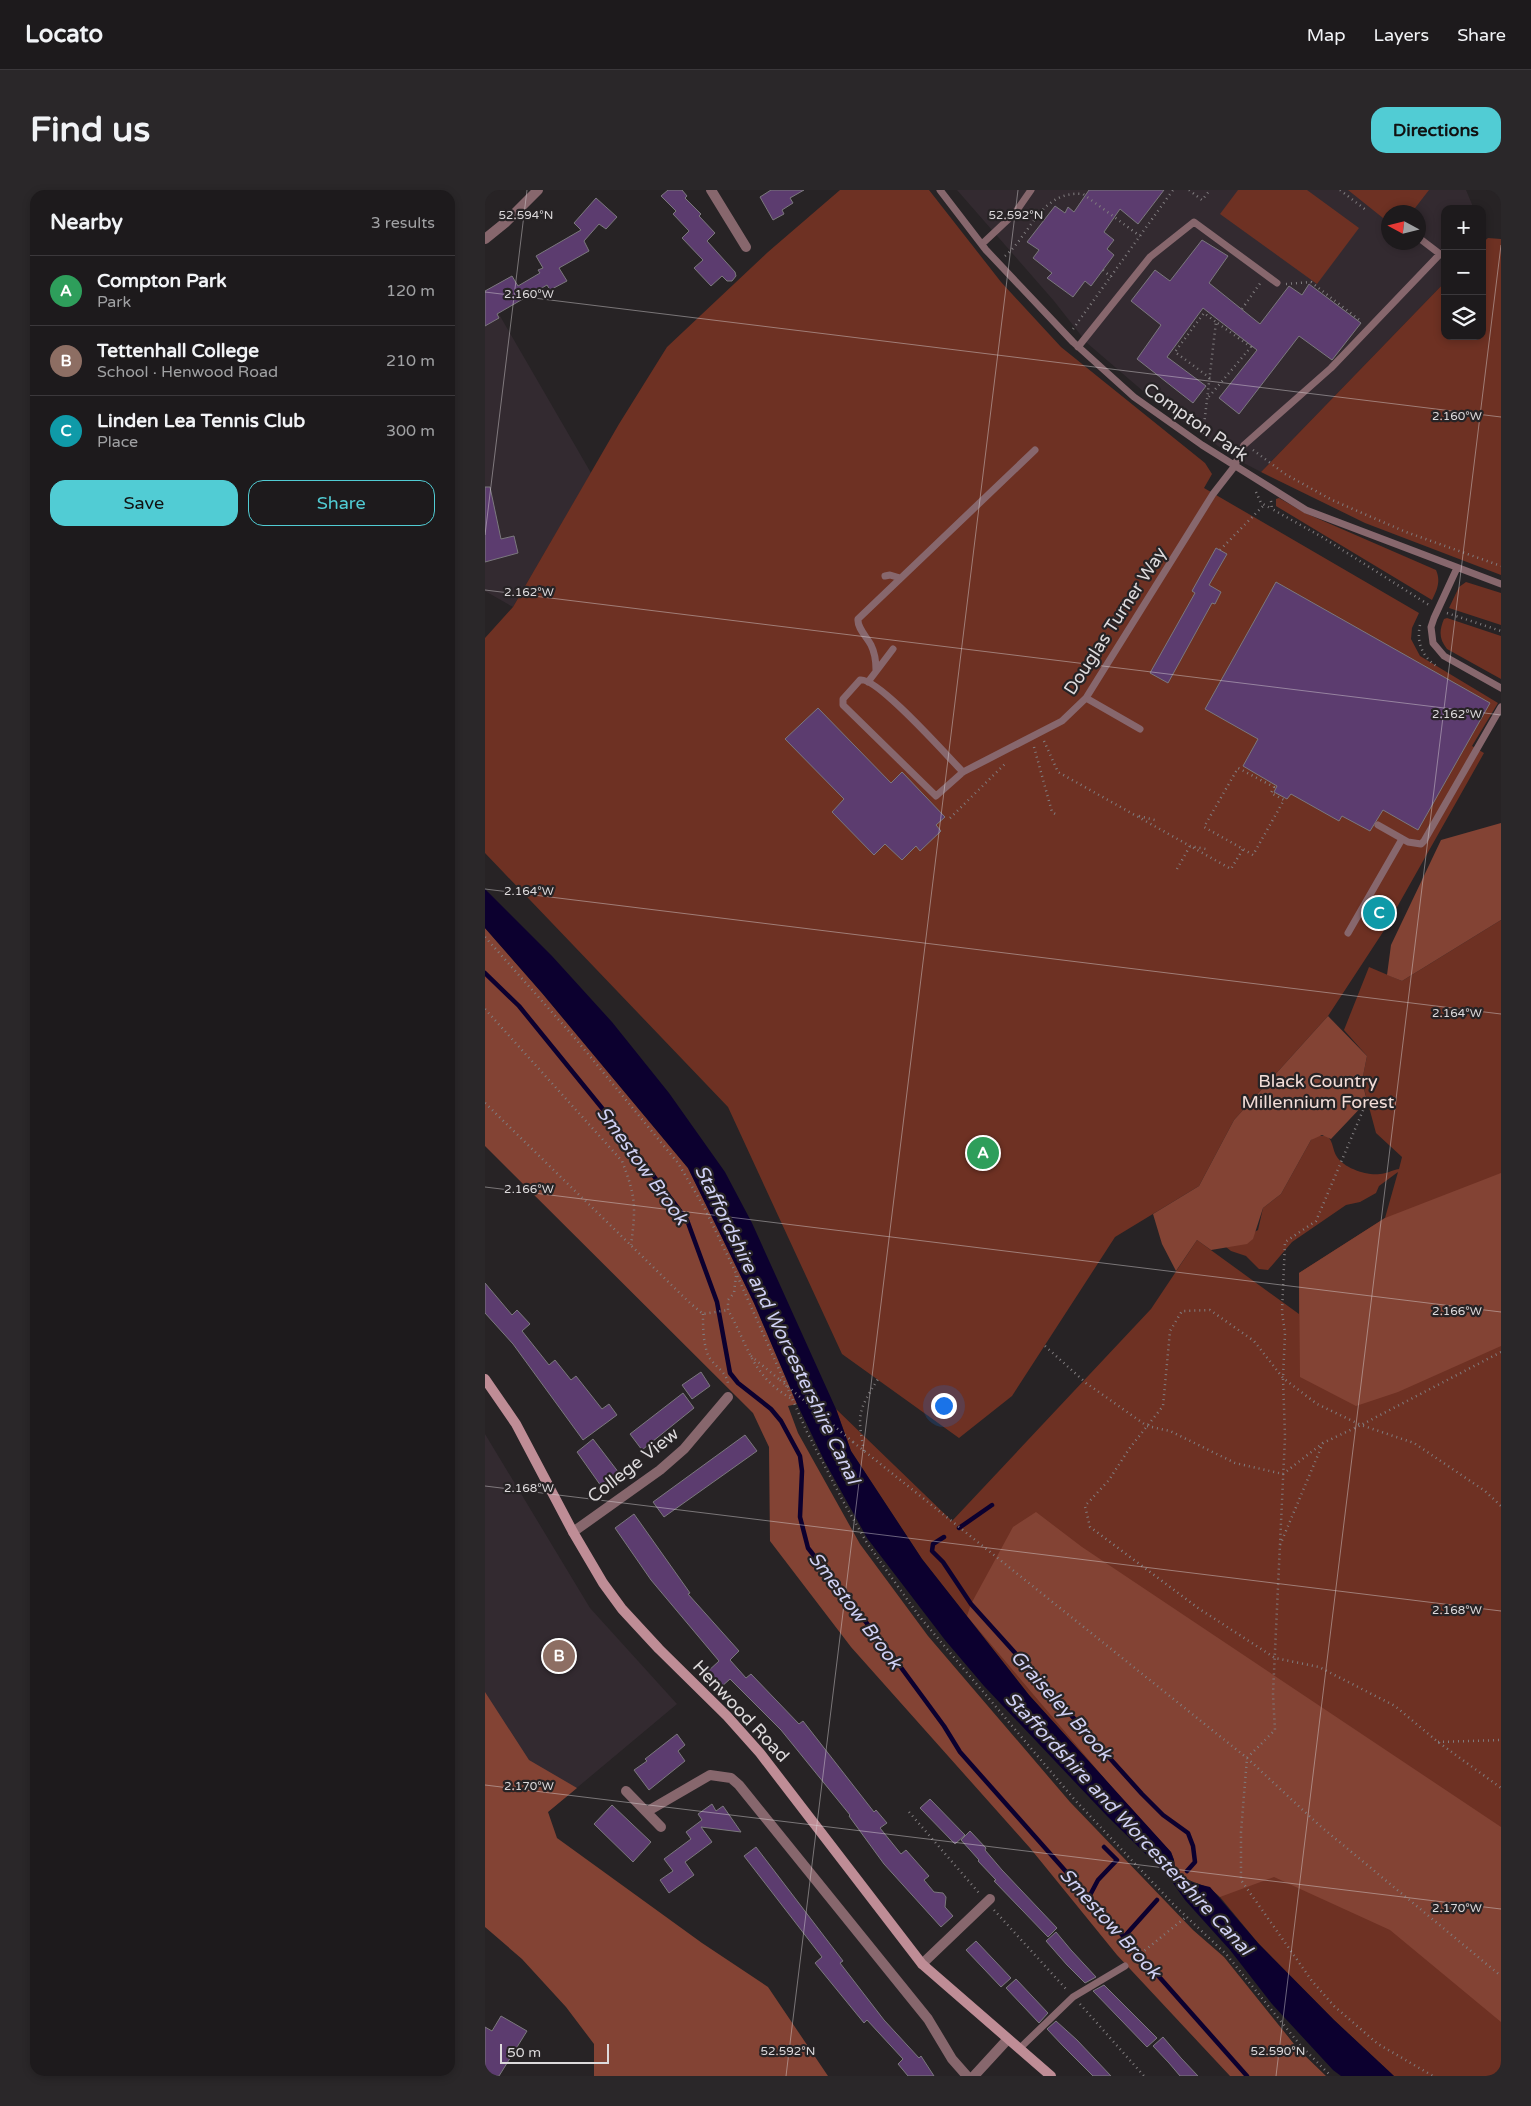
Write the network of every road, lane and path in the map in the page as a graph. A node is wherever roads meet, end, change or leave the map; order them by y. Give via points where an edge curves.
1 (539, 190) edge
2 (711, 190) edge
3 (940, 190) edge
4 (1031, 190) edge
5 (1173, 190) edge
6 (1189, 190) edge
7 (1210, 190) edge
8 (1340, 190) edge
9 (1083, 192) edge
10 (1366, 210) dead end
11 (1140, 236) junction
12 (485, 239) edge
13 (1426, 243) edge
14 (982, 244) junction
15 (746, 247) dead end
16 (998, 262) junction
17 (1103, 270) dead end
18 (1265, 275) junction
19 (1111, 277) junction
20 (1279, 284) joint
21 (1242, 309) dead end
22 (1216, 322) junction
23 (1369, 329) junction
24 (1068, 336) junction
25 (1078, 347) junction
26 (1210, 378) junction
27 (1207, 399) junction
28 (1202, 445) junction
29 (1035, 450) dead end
30 (1233, 467) junction
31 (1271, 489) junction
32 (1265, 504) dead end
33 (1220, 550) dead end
34 (1501, 566) edge
35 (1457, 568) junction
36 (885, 576) dead end
37 (900, 578) junction
38 (1501, 584) edge
39 (1419, 600) dead end
40 (1446, 612) dead end
41 (1501, 631) edge
42 (893, 649) dead end
43 (876, 670) junction
44 (868, 682) junction
45 (1501, 688) edge
46 (1086, 698) junction
47 (1501, 707) edge
48 (1140, 728) dead end
49 (1044, 739) dead end
50 (1033, 744) dead end
51 (1009, 760) dead end
52 (963, 772) junction
53 (1057, 815) dead end
54 (1135, 815) junction
55 (949, 818) dead end
56 (1156, 818) dead end
57 (1377, 825) dead end
58 (1402, 839) junction
59 (1190, 846) junction
60 (1208, 846) dead end
61 (1243, 850) junction
62 (1177, 869) dead end
63 (1348, 933) dead end
64 (485, 937) edge
65 (485, 1009) edge
66 (1367, 1101) dead end
67 (485, 1103) edge
68 (631, 1246) junction
69 (737, 1274) junction
70 (728, 1310) junction
71 (703, 1314) junction
72 (1045, 1346) dead end
73 (1501, 1352) edge
74 (749, 1354) junction
75 (1283, 1378) junction
76 (485, 1379) edge
77 (878, 1379) dead end
78 (728, 1397) joint
79 (792, 1398) junction
80 (1361, 1425) junction
81 (1147, 1426) junction
82 (1323, 1443) junction
83 (864, 1452) junction
84 (1283, 1474) junction
85 (1501, 1506) edge
86 (573, 1532) junction
87 (1280, 1546) junction
88 (1275, 1658) junction
89 (1501, 1740) edge
90 (1438, 1742) junction
91 (1247, 1758) junction
92 (1501, 1788) edge
93 (626, 1791) dead end
94 (648, 1811) junction
95 (909, 1812) dead end
96 (661, 1827) dead end
97 (989, 1901) junction
98 (1186, 1916) junction
99 (1128, 1963) joint
100 (922, 1964) junction
101 (1501, 1976) edge
102 (1073, 1997) junction
103 (1007, 2040) junction
104 (1019, 2049) junction
105 (967, 2076) edge
106 (974, 2076) edge
107 (1051, 2076) edge
108 (1144, 2076) edge
109 (1331, 2076) edge
110 (1433, 2076) edge

1 - 12 street
2 - 15 street
3 - 14 lane, Compton Park
4 - 14 lane via 1015,212
5 - 11 path
6 - 7 path via 1202,200
8 - 10 path
9 - 11 path
9 - 16 path via 1051,198 1011,251
11 - 19 path
13 - 23 lane, Douglas Turner Way via 1440,254
14 - 16 lane, Compton Park
16 - 24 lane, Compton Park
17 - 19 path
18 - 20 lane
18 - 21 path
18 - 25 lane via 1194,222 1149,257
19 - 24 path
20 - 23 path via 1311,282
22 - 26 path
22 - 26 path via 1204,313 1175,352
22 - 27 path via 1251,346
23 - 30 lane, Douglas Turner Way via 1331,368 1244,445
24 - 25 lane, Compton Park
25 - 28 lane, Compton Park via 1134,397
26 - 27 path
27 - 28 path
28 - 30 lane, Compton Park
29 - 37 lane
30 - 31 lane, Compton Park
30 - 34 path via 1255,449 1285,474 1332,500 1406,532
30 - 46 lane, Douglas Turner Way
31 - 35 lane, Compton Park via 1306,510
31 - 39 path via 1271,509 1322,536
32 - 33 path
35 - 38 lane, Compton Park
35 - 45 lane via 1431,627 1433,643 1444,656
36 - 37 lane via 890,574
37 - 43 lane via 858,619 859,627 872,646
40 - 41 path
42 - 43 lane
43 - 44 lane
44 - 52 lane via 888,695
44 - 52 lane, Douglas Turner Way via 860,680 843,699 843,705 931,794 939,794
46 - 48 lane
46 - 52 lane, Douglas Turner Way via 1062,721
47 - 58 lane via 1424,841 1415,844
49 - 54 path via 1058,772
50 - 53 path via 1052,812
51 - 55 path
54 - 56 path
54 - 59 path
57 - 58 lane
58 - 63 lane
59 - 60 path via 1206,849
59 - 61 path via 1231,869
59 - 62 path
61 - 61 path via 1204,827 1238,768 1274,787 1271,793 1284,800 1253,855
64 - 69 path via 679,1163
65 - 68 path via 622,1161 634,1197
66 - 75 path via 1316,1221 1285,1242
67 - 68 path
68 - 71 path
69 - 70 path
69 - 79 path
70 - 71 path
70 - 74 path
71 - 78 path via 703,1332 709,1356 728,1379
72 - 81 path via 1086,1384
73 - 80 path
74 - 79 path via 759,1372
74 - 83 path, bridge
75 - 80 path via 1317,1404
75 - 81 path via 1254,1341 1210,1310 1182,1311 1169,1331 1163,1406
75 - 84 path
76 - 86 main road, Henwood Road via 516,1424
77 - 83 path via 862,1405 858,1421
78 - 86 street, College View via 684,1449 660,1470
79 - 98 path via 867,1543 919,1616 1074,1799
80 - 82 path
80 - 85 path via 1414,1443 1485,1491
81 - 84 path via 1170,1431 1235,1463
81 - 88 path via 1109,1480 1085,1506 1090,1527 1198,1608
82 - 84 path
82 - 87 path
83 - 91 path
84 - 87 path
86 - 100 main road, Henwood Road via 621,1609 760,1753
87 - 88 path
88 - 90 path via 1319,1667 1395,1706
88 - 91 path via 1275,1730
89 - 90 path
90 - 92 path
91 - 101 path via 1319,1825
91 - 110 path via 1241,1880 1312,1981 1334,2006 1378,2044
93 - 94 street
94 - 96 street
94 - 105 street via 710,1775 731,1778 928,2019 951,2059
95 - 97 path
97 - 100 street
97 - 102 path
98 - 99 path
98 - 109 path via 1226,1954 1301,2046
99 - 102 lane
100 - 103 main road, Henwood Road
102 - 104 lane
102 - 108 path
103 - 104 main road, Henwood Road
103 - 106 street
104 - 107 main road, Henwood Road

